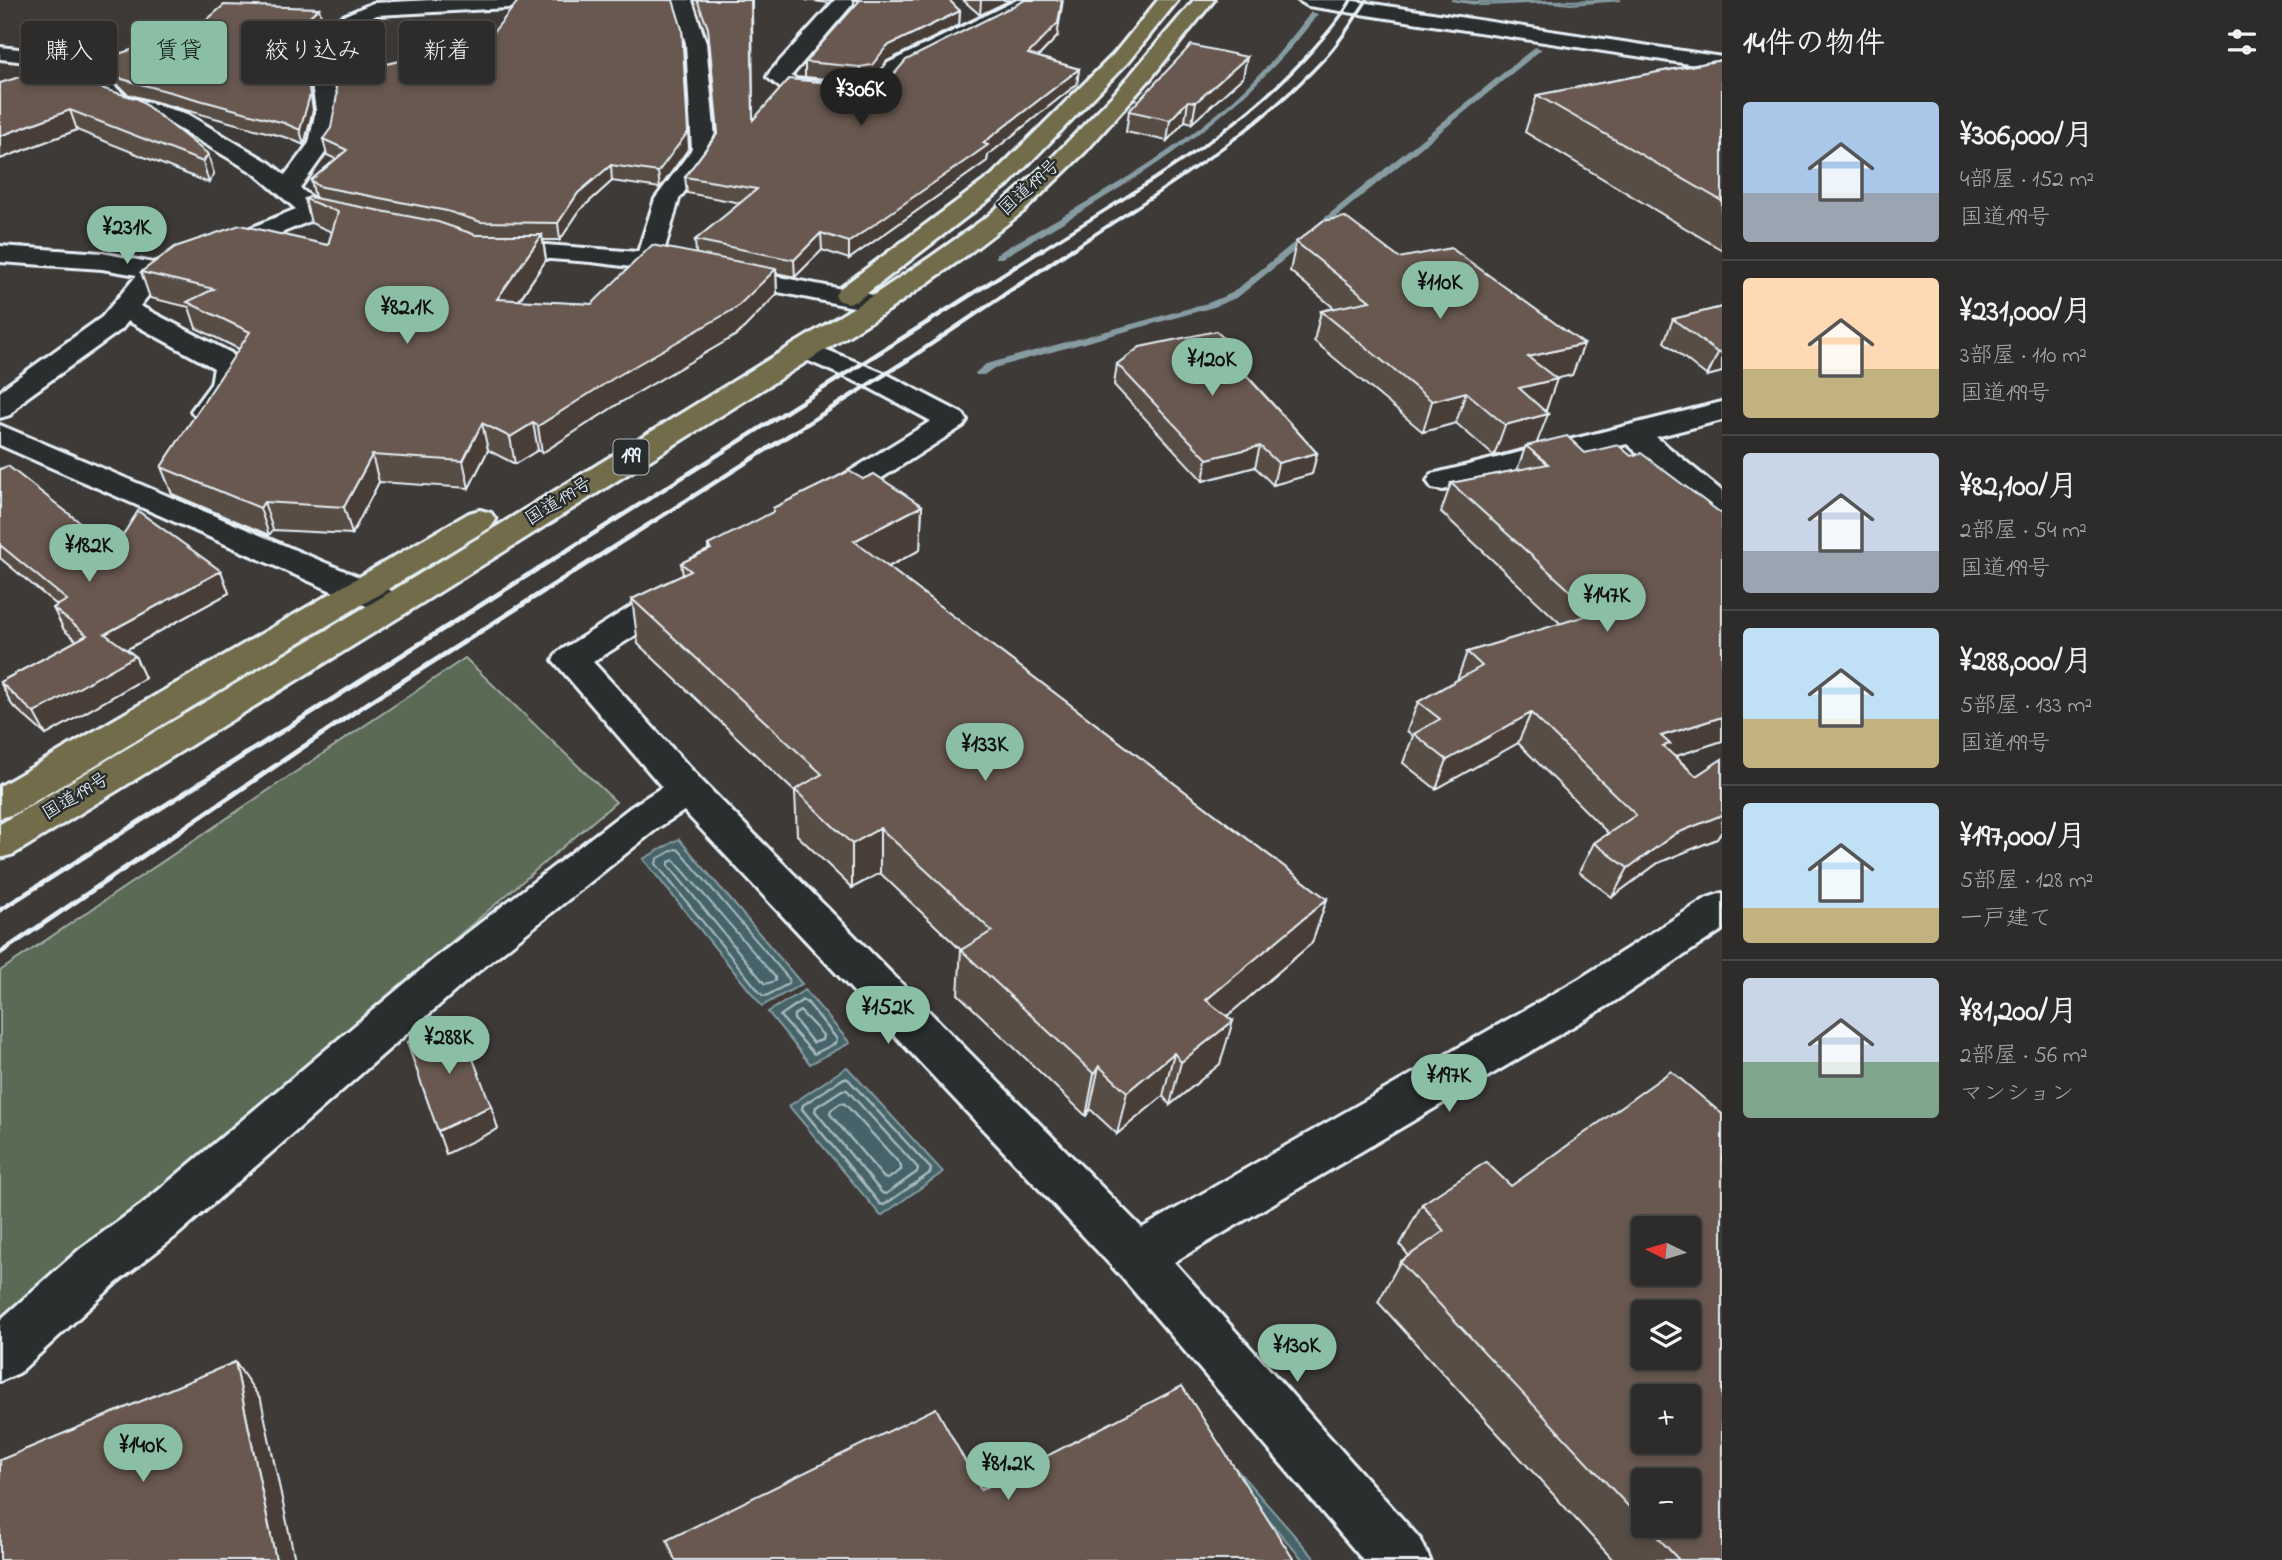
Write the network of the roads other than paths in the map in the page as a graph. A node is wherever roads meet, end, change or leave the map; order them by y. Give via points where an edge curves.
1 (546, 0) edge
2 (682, 0) edge
3 (846, 0) edge
4 (1032, 0) edge
5 (1168, 0) edge
6 (1204, 0) edge
7 (1308, 0) edge
8 (1332, 3) junction
9 (0, 53) edge
10 (1722, 53) edge
11 (1722, 63) edge
12 (286, 189) junction
13 (313, 211) junction
14 (381, 225) edge
15 (470, 245) edge
16 (0, 254) edge
17 (649, 258) junction
18 (154, 271) junction
19 (846, 296) junction
20 (879, 304) junction
21 (124, 308) junction
22 (805, 349) junction
23 (0, 409) edge
24 (1722, 411) edge
25 (1634, 433) junction
26 (0, 434) edge
27 (188, 438) edge
28 (166, 471) edge
29 (1443, 481) dead end
30 (142, 496) junction
31 (1722, 507) edge
32 (790, 522) edge
33 (709, 572) edge
34 (363, 591) junction
35 (394, 605) junction
36 (687, 790) junction
37 (0, 804) edge
38 (0, 843) edge
39 (1722, 909) edge
40 (1137, 1257) junction
41 (0, 1355) edge
42 (1401, 1560) edge

1 - 12 street via 373,9 348,21 322,77 327,110 320,143
2 - 17 street via 696,43 704,149 667,200
3 - 4 street via 778,77 791,85 860,92 880,88 896,68 971,21
5 - 19 highway, 国道199号 / 199 via 1121,58 1000,180
6 - 20 highway, 国道199号 / 199 via 1152,65 1033,190 956,252
7 - 8 street
8 - 10 street via 1388,6
8 - 11 street
9 - 12 street via 66,60 90,70 118,101 179,120 262,168
12 - 13 street
13 - 14 street
13 - 18 street
15 - 17 street
16 - 18 street via 102,261
17 - 19 street
18 - 21 street
19 - 20 street
19 - 34 highway, 国道199号 / 199
20 - 22 highway, 国道199号 / 199
21 - 23 street via 112,323 16,392
21 - 27 street via 229,367 225,384
22 - 32 street via 952,420
22 - 35 highway, 国道199号 / 199
24 - 25 street
25 - 29 street
25 - 31 street
26 - 30 street
28 - 30 street
30 - 34 street
33 - 36 street via 571,660
34 - 35 street
34 - 37 highway, 国道199号 / 199
35 - 38 highway, 国道199号 / 199
36 - 40 street
36 - 41 street via 645,817 455,966 158,1221 98,1266
39 - 40 street via 1594,992
40 - 42 street

